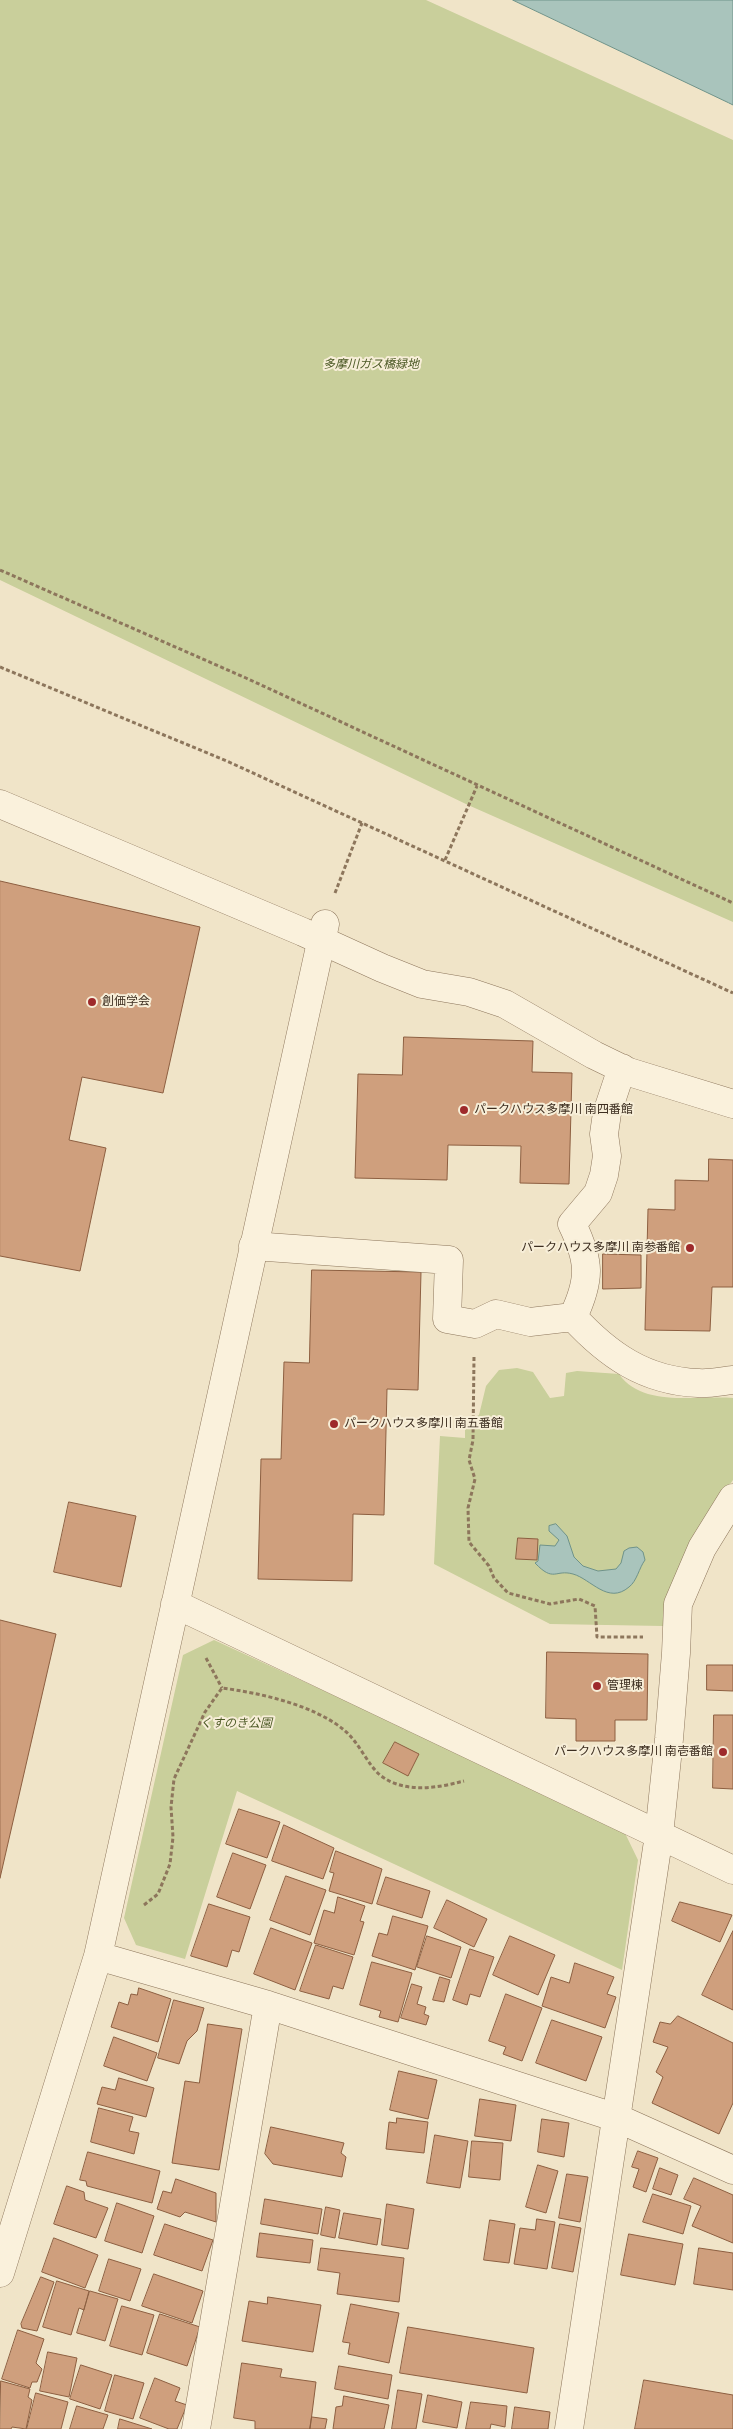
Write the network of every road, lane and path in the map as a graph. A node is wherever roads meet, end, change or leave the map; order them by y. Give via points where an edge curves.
1 (0, 570) edge
2 (0, 666) edge
3 (477, 786) junction
4 (0, 804) edge
5 (362, 823) junction
6 (445, 860) junction
7 (340, 878) dead end
8 (733, 903) edge
9 (322, 932) junction
10 (733, 993) edge
11 (622, 1068) junction
12 (733, 1104) edge
13 (253, 1246) junction
14 (573, 1317) junction
15 (475, 1324) junction
16 (733, 1380) edge
17 (733, 1498) edge
18 (175, 1604) junction
19 (677, 1637) junction
20 (204, 1656) dead end
21 (222, 1688) junction
22 (466, 1781) dead end
23 (658, 1835) junction
24 (733, 1870) edge
25 (140, 1906) dead end
26 (98, 1956) junction
27 (268, 2005) junction
28 (617, 2118) junction
29 (733, 2170) edge
30 (0, 2273) edge
31 (196, 2429) edge
32 (569, 2429) edge

1 - 3 path via 246,678
2 - 5 path via 229,762
3 - 6 path
3 - 8 path
4 - 9 street
5 - 6 path
5 - 7 path
6 - 10 path
9 - 11 street via 382,968 422,984 468,992 505,1004
9 - 13 street
11 - 12 street
11 - 14 street via 606,1120 604,1175 598,1193 572,1224 587,1264 586,1282
13 - 15 street via 449,1260 448,1319
13 - 18 street
14 - 15 street via 530,1322 496,1314
14 - 16 street via 593,1339 632,1367 656,1376 699,1383
15 - 19 path via 473,1440 469,1460 476,1479 468,1508 470,1542 508,1593 550,1604 579,1599 595,1606 596,1637
17 - 19 street via 702,1548 678,1604
18 - 23 street
18 - 26 street
19 - 23 street
20 - 21 path
21 - 22 path via 287,1701 320,1716 344,1730 379,1774 406,1787 436,1788
21 - 25 path via 204,1712 174,1779 171,1807 173,1837 165,1880 158,1894
23 - 24 street
23 - 28 street
26 - 27 street
26 - 30 street
27 - 28 street
27 - 31 street
28 - 29 street
28 - 32 street

